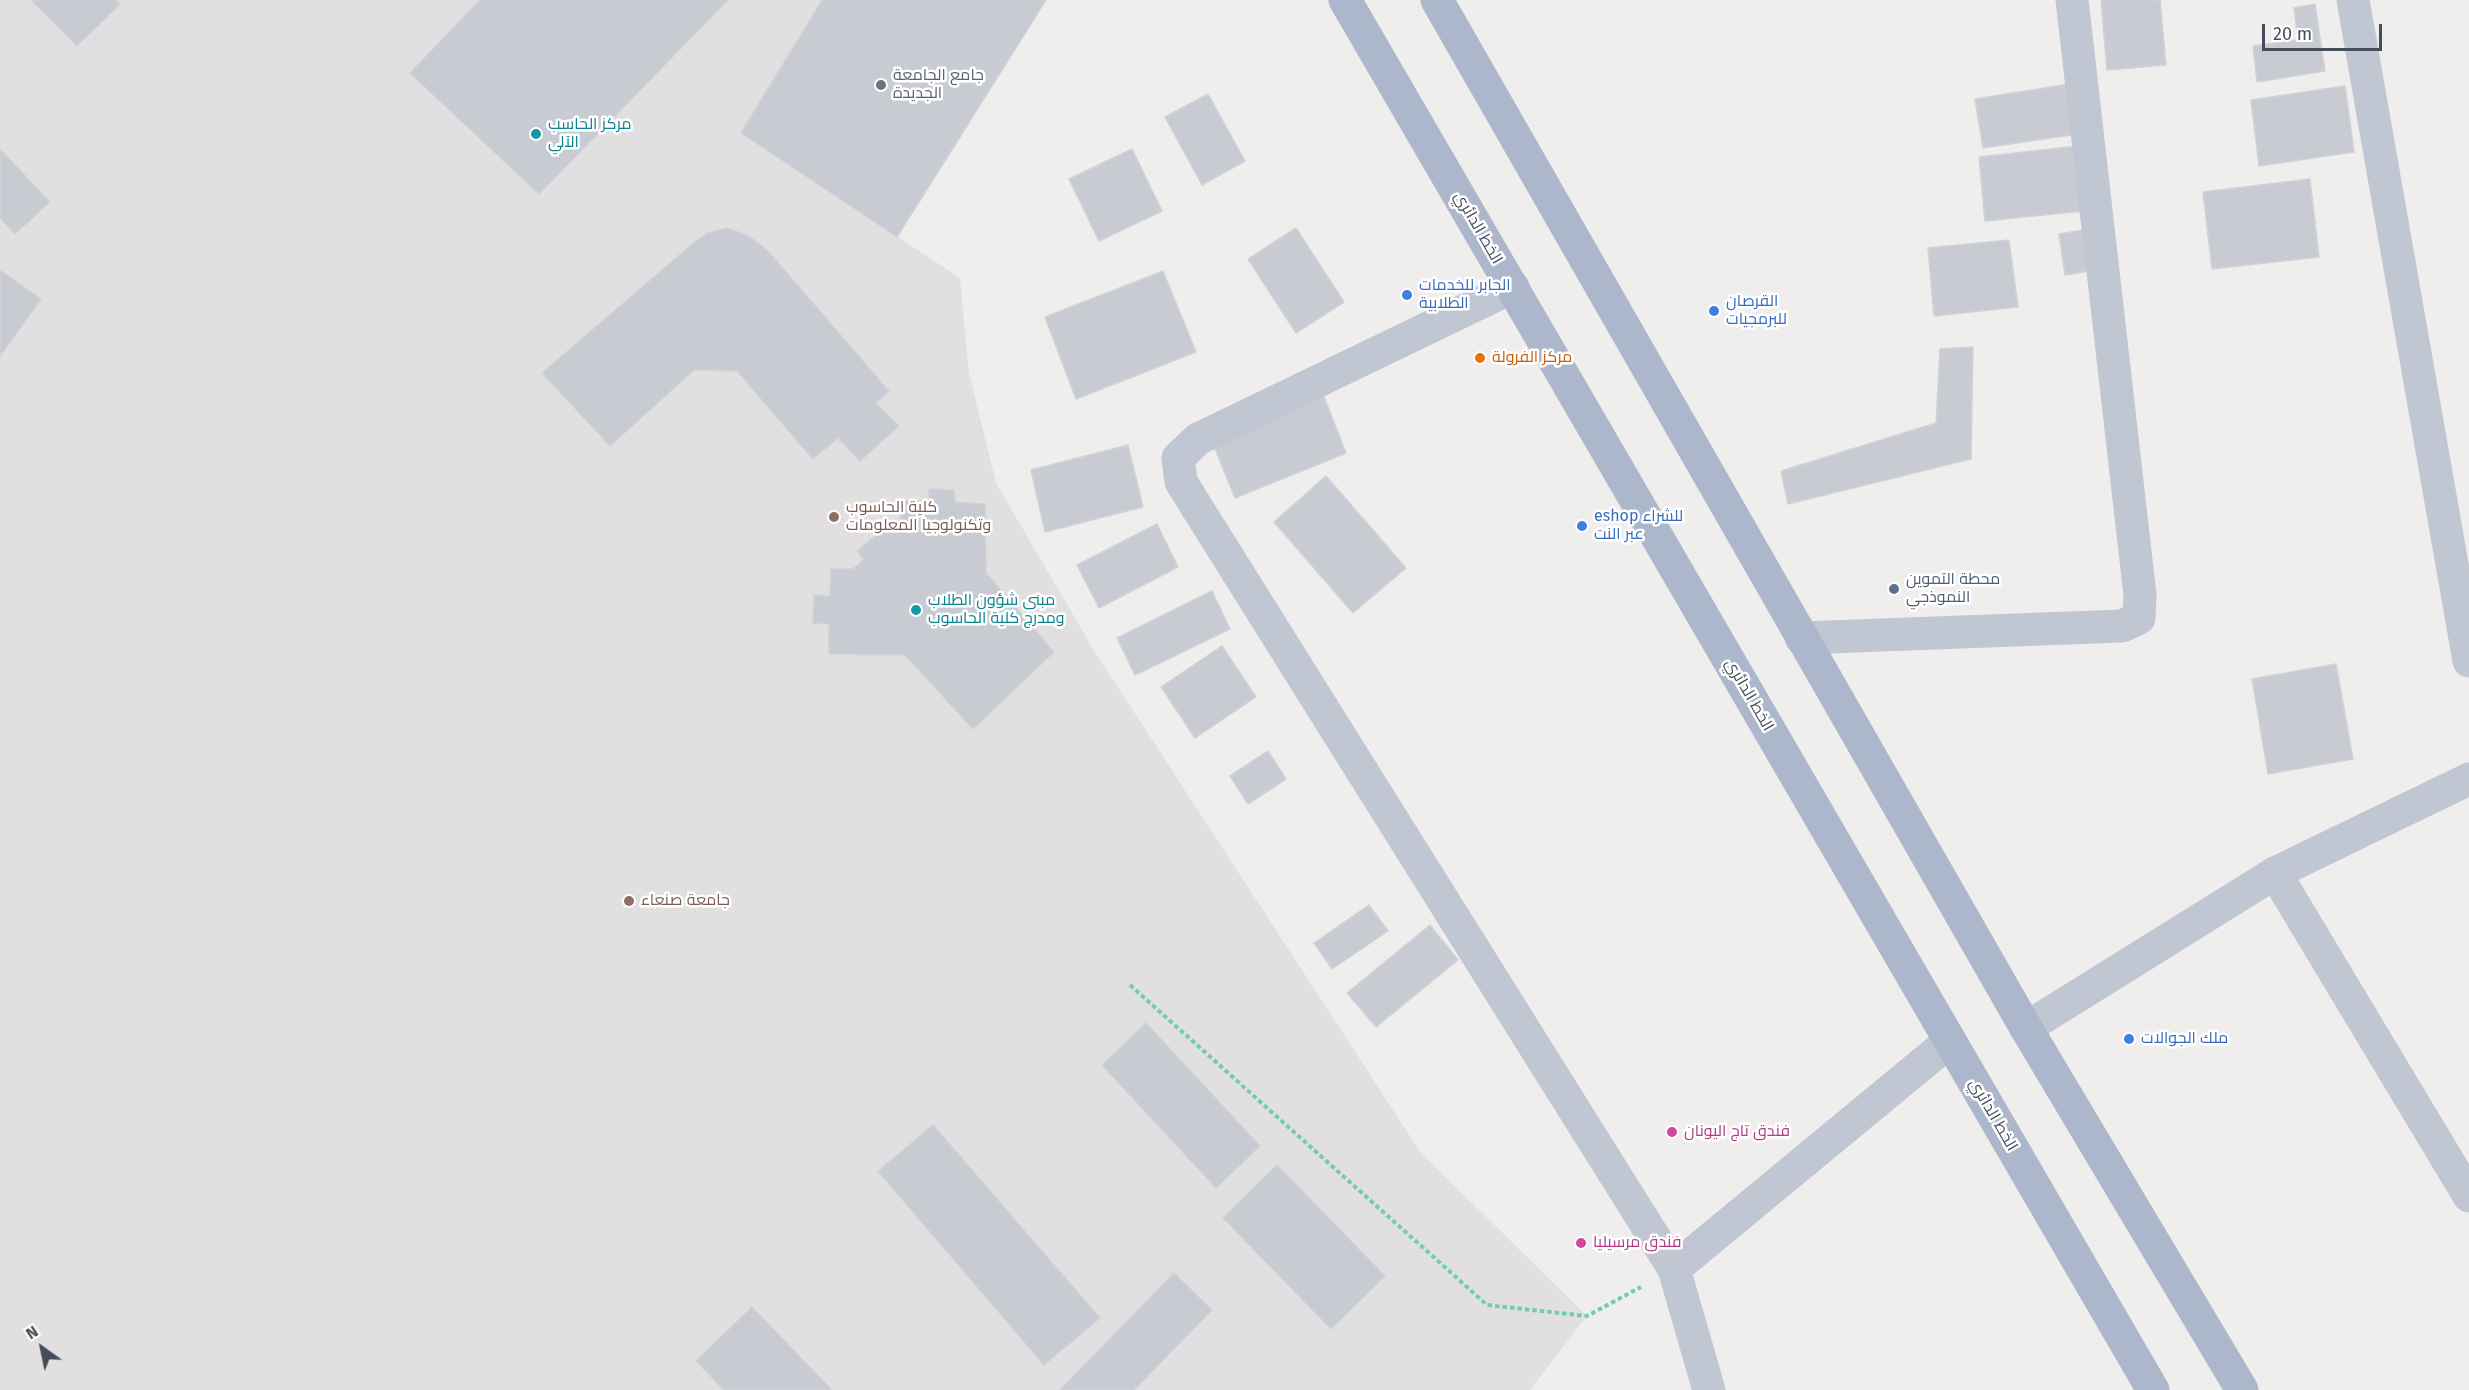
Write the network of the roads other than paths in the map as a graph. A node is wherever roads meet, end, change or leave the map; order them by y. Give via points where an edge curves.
1 (1345, 0) edge
2 (1437, 0) edge
3 (2072, 0) edge
4 (2353, 0) edge
5 (1513, 287) junction
6 (1801, 638) junction
7 (2469, 661) edge
8 (2469, 779) edge
9 (2275, 873) junction
10 (2026, 1028) junction
11 (1950, 1041) junction
12 (2469, 1196) edge
13 (1674, 1269) junction
14 (1709, 1390) edge
15 (2152, 1390) edge
16 (2242, 1390) edge

1 - 5 main road, الخط الدائري
2 - 6 main road
3 - 6 street via 2140,595 2139,618 2122,626
4 - 7 street
5 - 11 main road, الخط الدائري
5 - 13 street via 1198,439 1178,458 1181,482
6 - 10 main road
8 - 9 street
9 - 10 street
9 - 12 street
10 - 16 main road
11 - 13 street
11 - 15 main road, الخط الدائري
13 - 14 street

